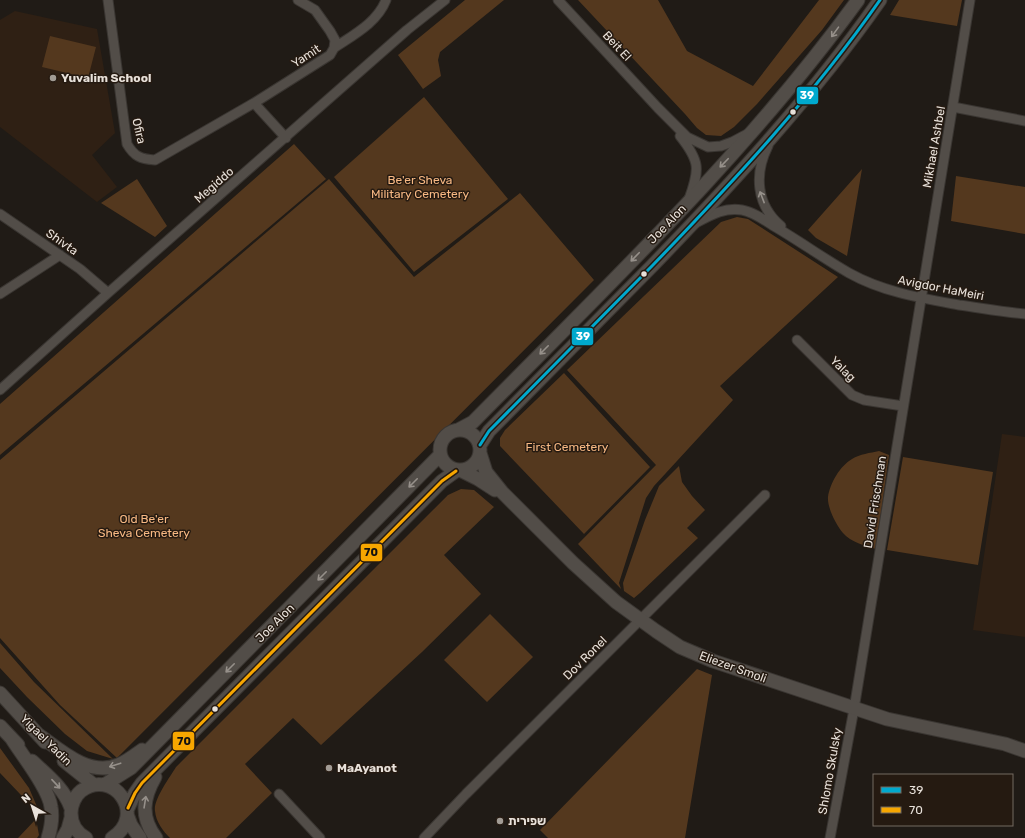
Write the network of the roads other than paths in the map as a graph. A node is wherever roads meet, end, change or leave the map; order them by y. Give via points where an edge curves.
1 (108, 0) edge
2 (298, 0) edge
3 (386, 0) edge
4 (445, 0) edge
5 (558, 0) edge
6 (858, 0) edge
7 (880, 0) edge
8 (970, 0) edge
9 (334, 48) junction
10 (254, 103) junction
11 (953, 107) junction
12 (658, 108) junction
13 (1025, 121) edge
14 (755, 129) junction
15 (772, 137) junction
16 (286, 138) junction
17 (688, 202) junction
18 (0, 214) edge
19 (691, 226) junction
20 (794, 238) junction
21 (60, 255) junction
22 (108, 293) junction
23 (0, 294) edge
24 (920, 298) junction
25 (1025, 314) edge
26 (797, 340) dead end
27 (0, 390) edge
28 (903, 406) junction
29 (458, 430) junction
30 (480, 449) junction
31 (440, 455) junction
32 (459, 471) junction
33 (765, 495) dead end
34 (510, 500) junction
35 (640, 620) junction
36 (0, 693) edge
37 (854, 709) junction
38 (0, 726) edge
39 (39, 736) junction
40 (12, 739) junction
41 (161, 739) junction
42 (1005, 744) junction
43 (1025, 746) edge
44 (1025, 751) edge
45 (162, 764) junction
46 (99, 785) junction
47 (279, 794) dead end
48 (128, 812) junction
49 (71, 813) junction
50 (48, 838) edge
51 (63, 838) edge
52 (86, 838) edge
53 (112, 838) edge
54 (140, 838) edge
55 (156, 838) edge
56 (320, 838) edge
57 (424, 838) edge
58 (830, 838) edge

1 - 10 street, Ofira via 127,144 132,153 143,160 154,160
2 - 9 street, Yamit via 315,10 324,22 335,40
3 - 9 street via 383,9 374,19
4 - 16 street, Megiddo via 407,30
5 - 12 street, Beit El
6 -> 14 main road, Joe Alon via 802,74
7 - 15 main road, Joe Alon via 845,49
8 - 11 street, Mikhael Ashbel
9 - 10 street, Yamit via 325,59
10 - 16 street
11 - 13 street
11 - 24 street, Mikhael Ashbel
12 - 14 street, Beit El via 687,138 708,147 732,142
12 - 17 street, Beit El via 691,150 696,163 697,174
14 -> 17 main road, Joe Alon
15 - 19 main road, Joe Alon
20 -> 15 street, Avigdor HaMeiri via 767,210 759,190 758,172 763,154
16 - 22 street, Megiddo
17 -> 29 main road, Joe Alon via 473,422
18 - 21 street, Shivta
19 - 20 street, Avigdor HaMeiri via 717,212 728,209 743,210
19 - 30 main road, Joe Alon via 489,432
20 - 24 street, Avigdor HaMeiri via 850,273 889,290
21 - 22 street, Shivta
21 - 23 street
22 - 27 street, Megiddo
24 - 25 street, Avigdor HaMeiri
24 - 28 street, David Frischman
26 - 28 street, Yalag via 852,395 864,400
28 - 37 street, David Frischman
29 - 30 main road via 469,432 478,440
29 - 31 main road via 451,432 441,441
30 - 32 main road via 474,465
30 - 34 main road, Eliezer Smoli via 486,472
31 - 32 main road via 450,469
31 -> 41 main road, Joe Alon
32 - 34 main road, Eliezer Smoli via 478,479
32 - 45 main road, Joe Alon via 442,481
33 - 35 street, Dov Ronel
34 - 35 main road, Eliezer Smoli via 599,588
35 - 37 main road, Eliezer Smoli via 680,646 709,660
35 - 57 street, Dov Ronel
36 - 39 main road, Yigael Yadin
37 - 42 main road, Eliezer Smoli via 887,719
37 - 58 street, Shlomo Skulsky
38 - 40 main road, Yigael Yadin
41 -> 39 main road via 118,765 95,768 70,758
39 - 46 main road, Yigael Yadin via 67,763
40 -> 49 main road, Yigael Yadin via 61,790 68,800
40 - 50 main road via 47,793 51,806 51,829
41 - 46 main road, Joe Alon via 132,768
42 - 43 main road, Eliezer Smoli
42 - 44 main road, Eliezer Smoli
45 - 48 main road, Joe Alon via 142,783
55 -> 45 main road via 146,821 144,809 148,788
46 - 48 main road, Yigael Yadin via 112,787 120,793
46 - 49 main road, Joe Alon via 86,788 79,793 74,800
47 - 56 street
48 - 53 main road, Joe Alon via 125,826
48 - 54 main road, Yigael Yadin via 131,825
49 - 51 main road via 68,829
49 - 52 main road, Yigael Yadin via 74,826

